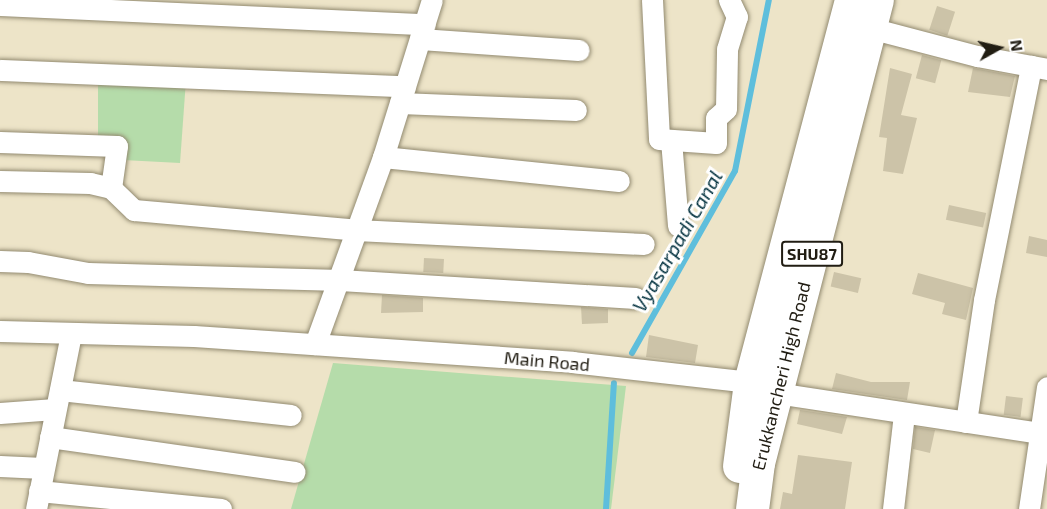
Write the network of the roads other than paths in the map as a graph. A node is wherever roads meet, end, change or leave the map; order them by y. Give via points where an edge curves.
1 (432, 0) edge
2 (652, 0) edge
3 (729, 0) edge
4 (851, 0) edge
5 (0, 5) edge
6 (873, 14) edge
7 (422, 31) junction
8 (579, 50) dead end
9 (1039, 68) edge
10 (0, 70) edge
11 (402, 94) junction
12 (576, 110) dead end
13 (671, 140) junction
14 (0, 142) edge
15 (383, 157) junction
16 (0, 181) edge
17 (619, 181) dead end
18 (111, 188) junction
19 (678, 226) dead end
20 (356, 230) junction
21 (644, 244) dead end
22 (0, 261) edge
23 (340, 280) junction
24 (635, 298) dead end
25 (0, 331) edge
26 (71, 334) junction
27 (315, 344) junction
28 (763, 387) junction
29 (1047, 387) edge
30 (57, 399) junction
31 (0, 412) edge
32 (904, 414) junction
33 (291, 415) dead end
34 (966, 422) junction
35 (1044, 433) edge
36 (50, 437) junction
37 (0, 466) edge
38 (43, 468) junction
39 (295, 472) dead end
40 (37, 500) edge
41 (221, 509) edge
42 (733, 509) edge
43 (752, 509) edge
44 (892, 509) edge
45 (1029, 509) edge

1 - 7 street
2 - 13 street via 659,140
3 - 13 street via 737,18 727,49 726,108 716,118 716,143
4 - 28 main road, SHU87
5 - 7 street
6 - 9 street
6 - 28 main road, Erukkancheri High Road / SHU87
7 - 8 street
7 - 11 street
9 - 34 street via 984,300
10 - 11 street
11 - 12 street
11 - 15 street
13 - 19 street
14 - 18 street via 117,146
15 - 17 street
15 - 20 street
16 - 18 street via 90,183
18 - 20 street via 134,210
20 - 21 street
20 - 23 street
22 - 23 street via 88,273
23 - 24 street
23 - 27 street
25 - 26 street, Main Road
26 - 27 street, Main Road
26 - 30 street
27 - 28 street, Main Road via 573,362
28 - 32 street, Main Road
28 - 42 main road, SHU87
28 - 43 main road, Erukkancheri High Road / SHU87
29 - 35 street
30 - 31 street
30 - 33 street
30 - 36 street
32 - 34 street, Main Road
32 - 44 street
34 - 35 street, Main Road
35 - 45 street
36 - 38 street
36 - 39 street
37 - 38 street
38 - 40 street
40 - 41 street

